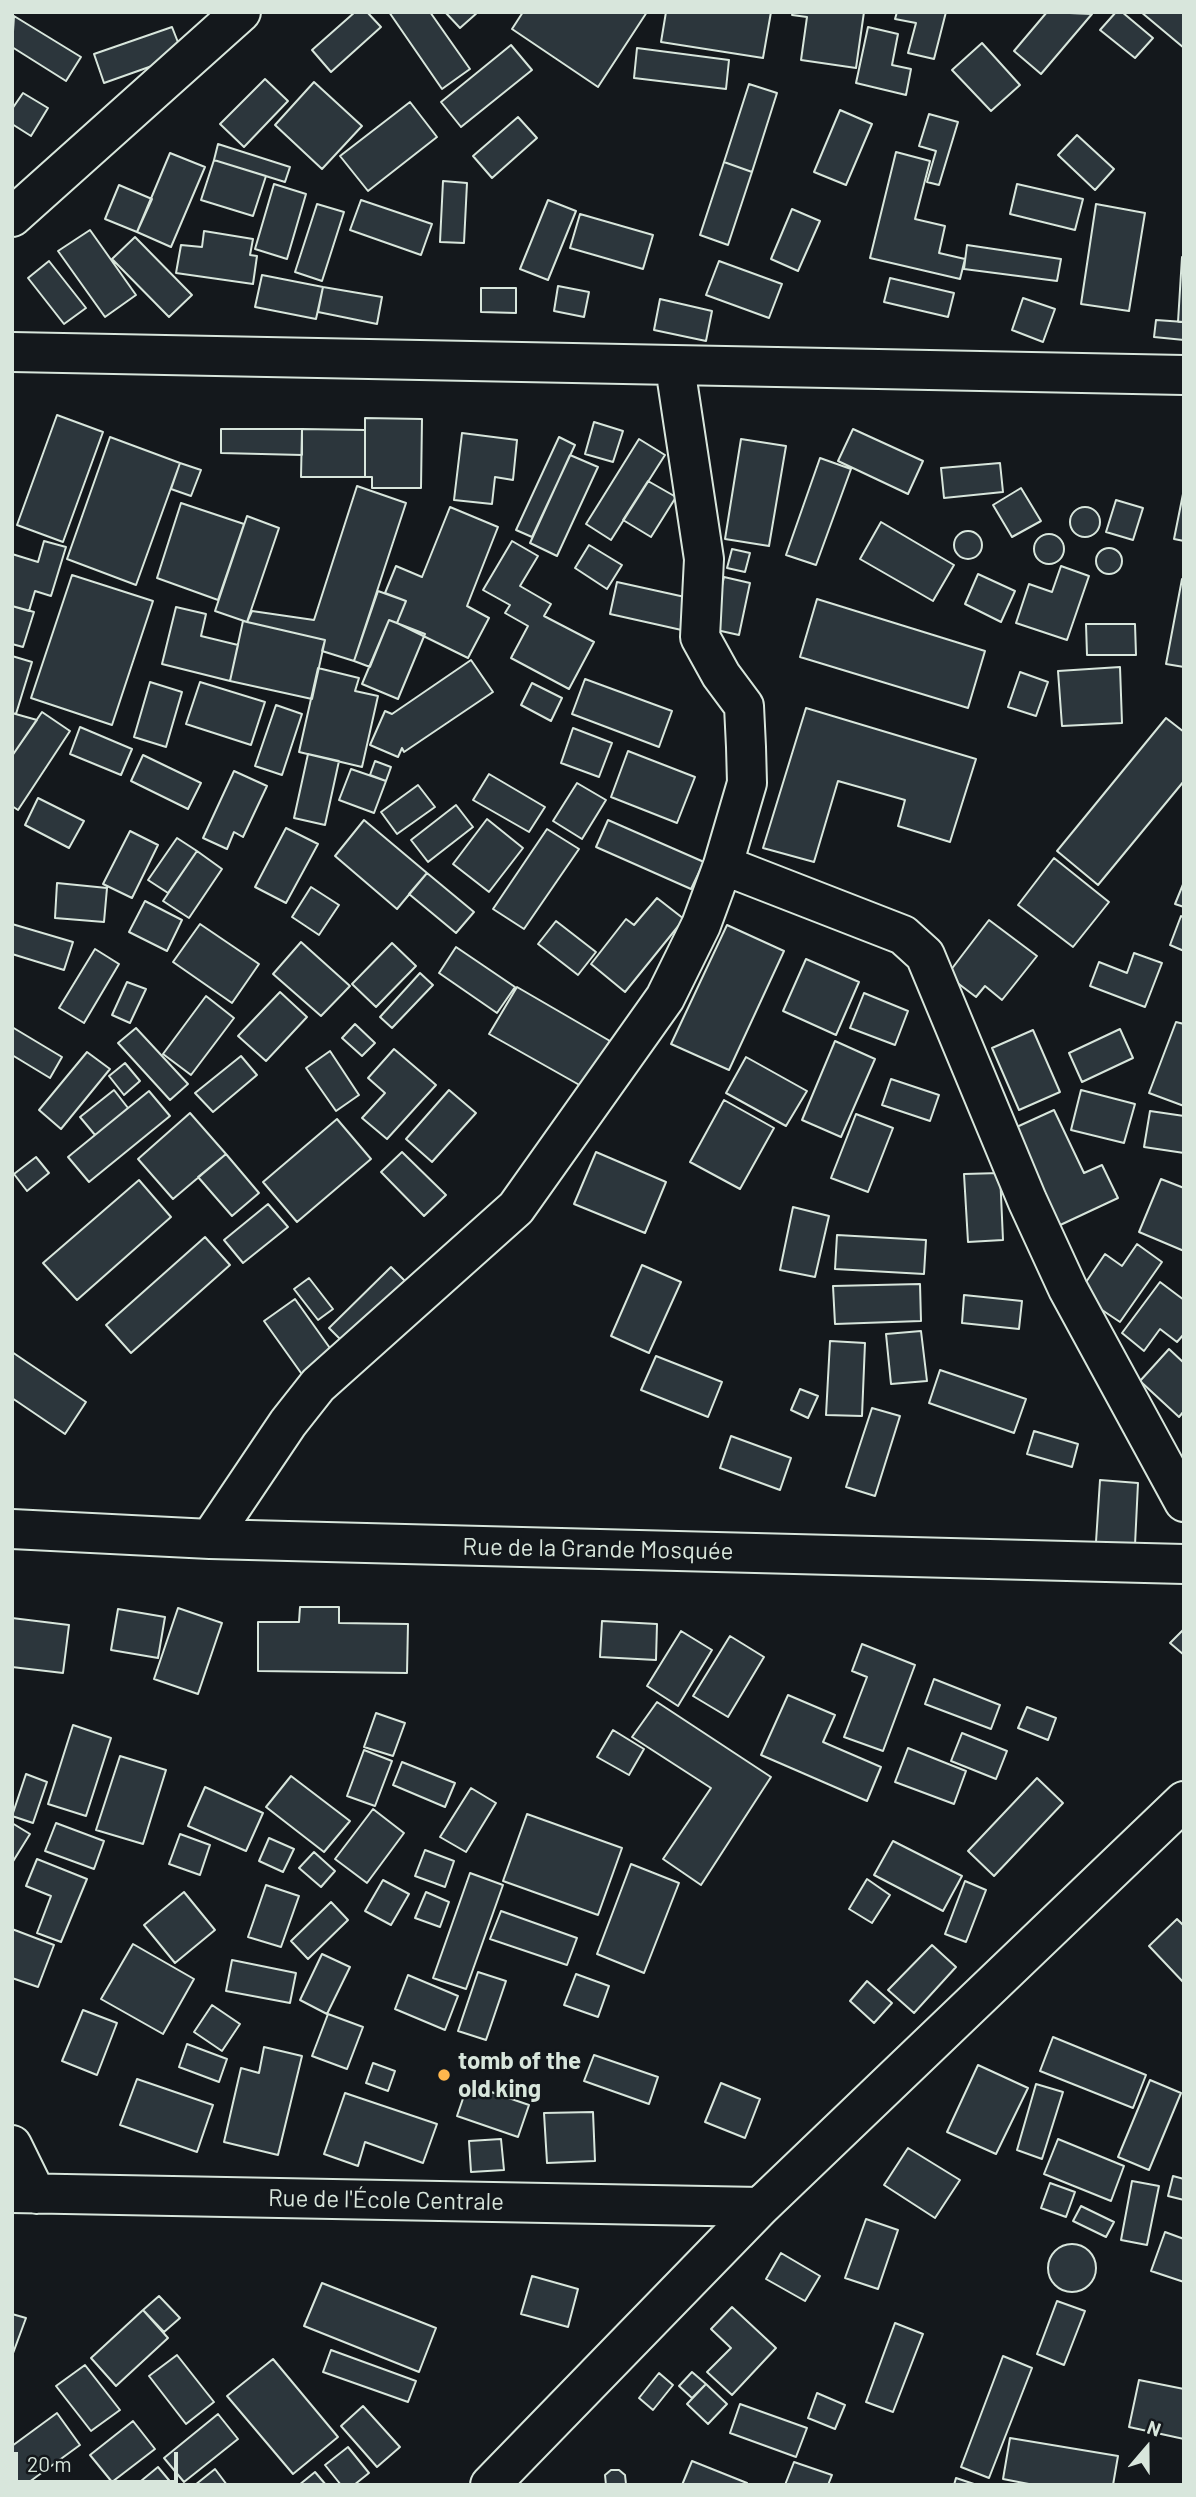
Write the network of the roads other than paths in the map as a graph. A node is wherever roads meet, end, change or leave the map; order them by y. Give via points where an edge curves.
1 (241, 12) edge
2 (12, 217) edge
3 (12, 352) edge
4 (675, 367) junction
5 (1184, 375) edge
6 (723, 865) junction
7 (1184, 1502) edge
8 (12, 1529) edge
9 (210, 1539) junction
10 (1184, 1564) edge
11 (1184, 1801) edge
12 (12, 2145) edge
13 (24, 2193) edge
14 (760, 2207) junction
15 (490, 2485) edge

1 - 2 street
3 - 4 street
4 - 5 street
4 - 6 street via 704,559 700,637 744,706 747,783
6 - 7 street via 903,935 925,955 1068,1289
6 - 9 street via 701,925 665,998 516,1209 318,1385
8 - 9 street, Rue de la Grande Mosquée
9 - 10 street, Rue de la Grande Mosquée
11 - 14 street
12 - 13 street
13 - 14 street, Rue de l'École Centrale
14 - 15 street

